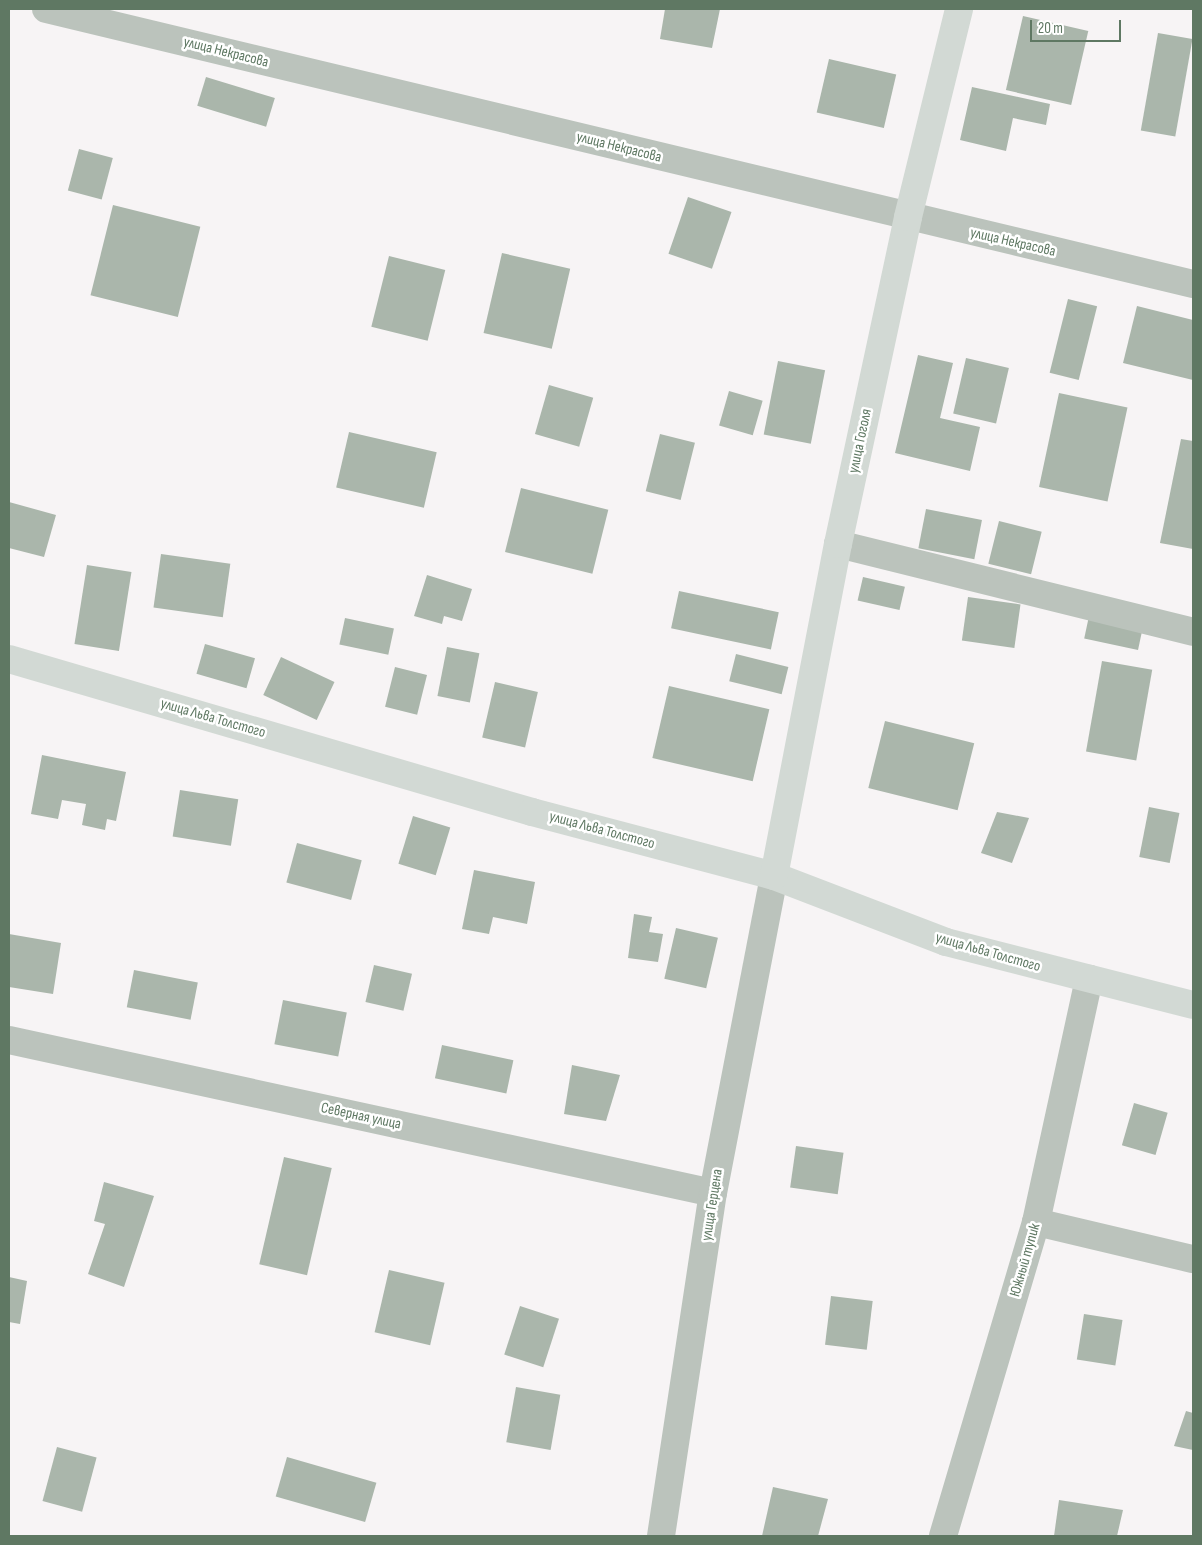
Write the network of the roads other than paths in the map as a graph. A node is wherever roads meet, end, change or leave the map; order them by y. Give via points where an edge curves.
1 (46, 9) edge
2 (959, 9) edge
3 (908, 217) junction
4 (1193, 284) edge
5 (838, 544) junction
6 (1193, 632) edge
7 (9, 658) edge
8 (774, 876) junction
9 (1089, 980) junction
10 (1193, 1006) edge
11 (9, 1040) edge
12 (713, 1193) junction
13 (1036, 1222) junction
14 (1193, 1259) edge
15 (661, 1536) edge
16 (943, 1536) edge

1 - 3 street, улица Некрасова
2 - 3 street, улица Гоголя
3 - 4 street, улица Некрасова
3 - 5 street, улица Гоголя
5 - 6 street
5 - 8 street, улица Гоголя
7 - 8 street, улица Льва Толстого via 532,812
8 - 9 street, улица Льва Толстого via 946,942
8 - 12 street, улица Герцена
9 - 10 street, улица Льва Толстого
9 - 13 street, Южный тупик
11 - 12 street, Северная улица
12 - 15 street, улица Герцена
13 - 14 street
13 - 16 street, Южный тупик

